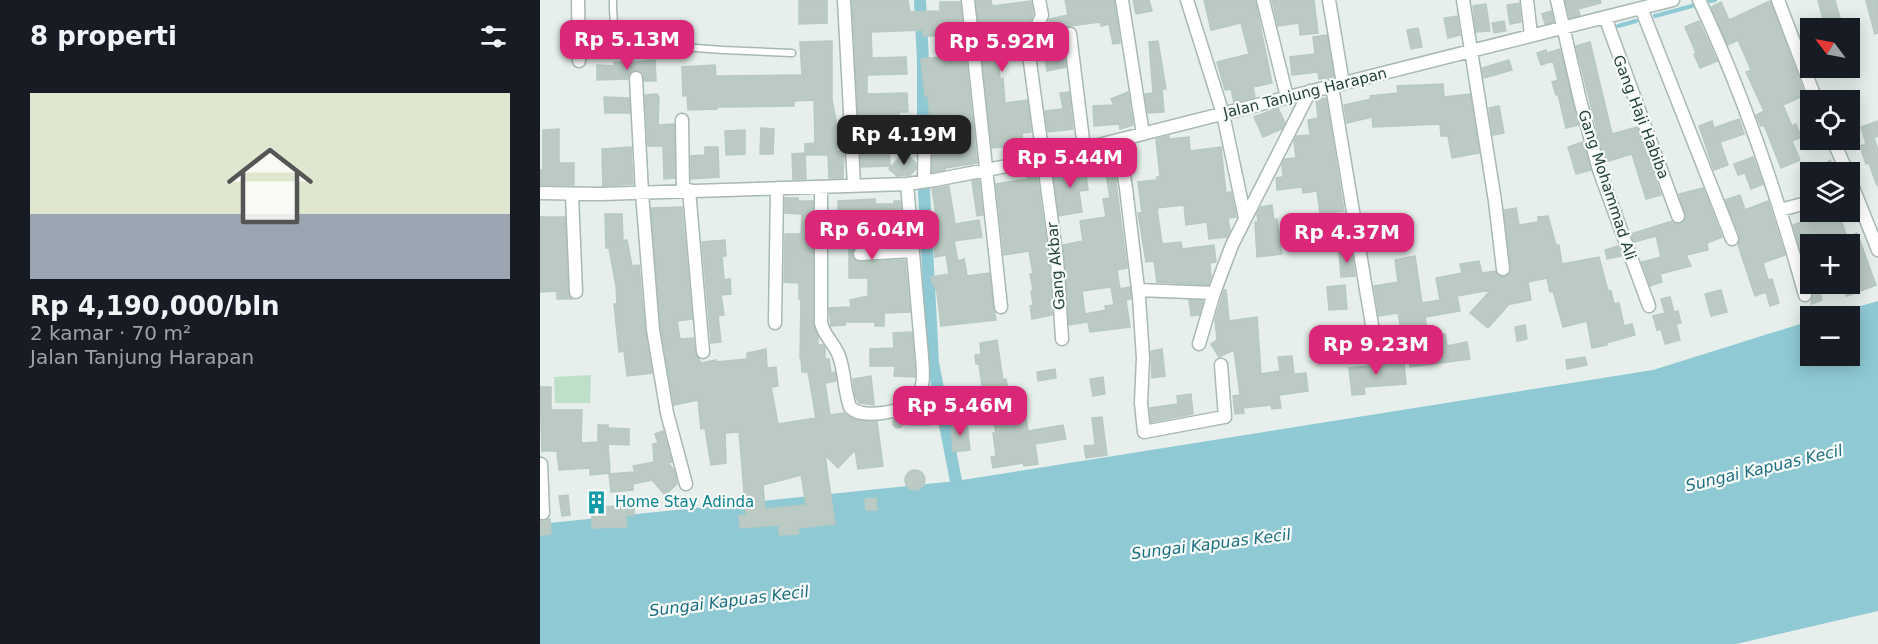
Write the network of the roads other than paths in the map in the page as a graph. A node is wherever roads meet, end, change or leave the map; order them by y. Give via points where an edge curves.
1 (578, 0) edge
2 (613, 0) edge
3 (844, 0) edge
4 (968, 0) edge
5 (1039, 0) edge
6 (1122, 0) edge
7 (1187, 0) edge
8 (1263, 0) edge
9 (1329, 0) edge
10 (1463, 0) edge
11 (1527, 0) edge
12 (1557, 0) edge
13 (1673, 0) edge
14 (1699, 0) edge
15 (1778, 0) edge
16 (1641, 8) junction
17 (1605, 17) junction
18 (1563, 27) junction
19 (1070, 34) dead end
20 (1531, 35) junction
21 (1470, 50) junction
22 (792, 53) dead end
23 (579, 61) dead end
24 (636, 78) dead end
25 (1337, 85) junction
26 (1812, 90) edge
27 (1310, 91) junction
28 (1287, 97) junction
29 (1222, 114) junction
30 (682, 120) dead end
31 (925, 125) dead end
32 (1143, 134) junction
33 (1118, 140) junction
34 (1084, 147) junction
35 (1043, 159) junction
36 (986, 170) junction
37 (920, 182) junction
38 (854, 185) junction
39 (820, 187) junction
40 (777, 188) junction
41 (686, 191) junction
42 (642, 192) junction
43 (540, 193) edge
44 (572, 195) junction
45 (1800, 205) edge
46 (1860, 208) edge
47 (1780, 210) junction
48 (1678, 216) dead end
49 (1245, 218) junction
50 (1732, 239) dead end
51 (1878, 250) edge
52 (913, 251) junction
53 (860, 254) dead end
54 (1503, 269) dead end
55 (1138, 290) junction
56 (576, 292) dead end
57 (1214, 292) junction
58 (1805, 295) dead end
59 (1649, 306) dead end
60 (1001, 307) dead end
61 (775, 323) dead end
62 (1373, 331) dead end
63 (1062, 339) dead end
64 (1199, 344) dead end
65 (702, 352) dead end
66 (1221, 365) dead end
67 (541, 464) edge
68 (686, 484) dead end
69 (543, 513) dead end

1 - 23 street
2 - 22 lane via 615,29 628,43
3 - 38 street
4 - 36 street
5 - 35 street, Gang Akbar via 1042,15 1036,29 1026,33
6 - 32 street
7 - 29 street
8 - 28 street
9 - 25 street
10 - 21 street
11 - 20 street
12 - 18 street, Gang Mohammad Ali
13 - 16 street, Jalan Tanjung Harapan
14 - 47 street via 1727,63
15 - 26 street
16 - 17 street, Jalan Tanjung Harapan
16 - 50 street
17 - 18 street, Jalan Tanjung Harapan
17 - 48 street, Gang Haji Habiba
18 - 20 street, Jalan Tanjung Harapan
18 - 59 street, Gang Mohammad Ali via 1599,170
19 - 34 street
20 - 21 street, Jalan Tanjung Harapan
21 - 25 street, Jalan Tanjung Harapan
21 - 54 street
24 - 42 street
25 - 27 street, Jalan Tanjung Harapan
25 - 62 street
27 - 28 street, Jalan Tanjung Harapan
27 - 49 street
28 - 29 street, Jalan Tanjung Harapan
29 - 32 street, Jalan Tanjung Harapan
29 - 49 street
30 - 41 street
31 - 37 street
32 - 33 street, Jalan Tanjung Harapan
33 - 34 street, Jalan Tanjung Harapan
33 - 55 street
34 - 35 street, Jalan Tanjung Harapan
35 - 36 street, Jalan Tanjung Harapan
35 - 63 street, Gang Akbar via 1057,259
36 - 37 street, Jalan Tanjung Harapan
36 - 60 street
37 - 38 street, Jalan Tanjung Harapan
37 - 52 street
38 - 39 street, Jalan Tanjung Harapan
39 - 40 street, Jalan Tanjung Harapan
39 - 52 street via 821,323 840,356 849,405 858,414 903,408 921,390
40 - 41 street, Jalan Tanjung Harapan
40 - 61 street
41 - 42 street, Jalan Tanjung Harapan
41 - 65 street
42 - 44 street, Jalan Tanjung Harapan
42 - 68 street via 657,364
43 - 44 street, Jalan Tanjung Harapan
44 - 56 street
45 - 47 street
46 - 51 street
47 - 58 street
49 - 57 street
52 - 53 street
55 - 57 street
55 - 66 street via 1144,432 1225,417
57 - 64 street
67 - 69 street

